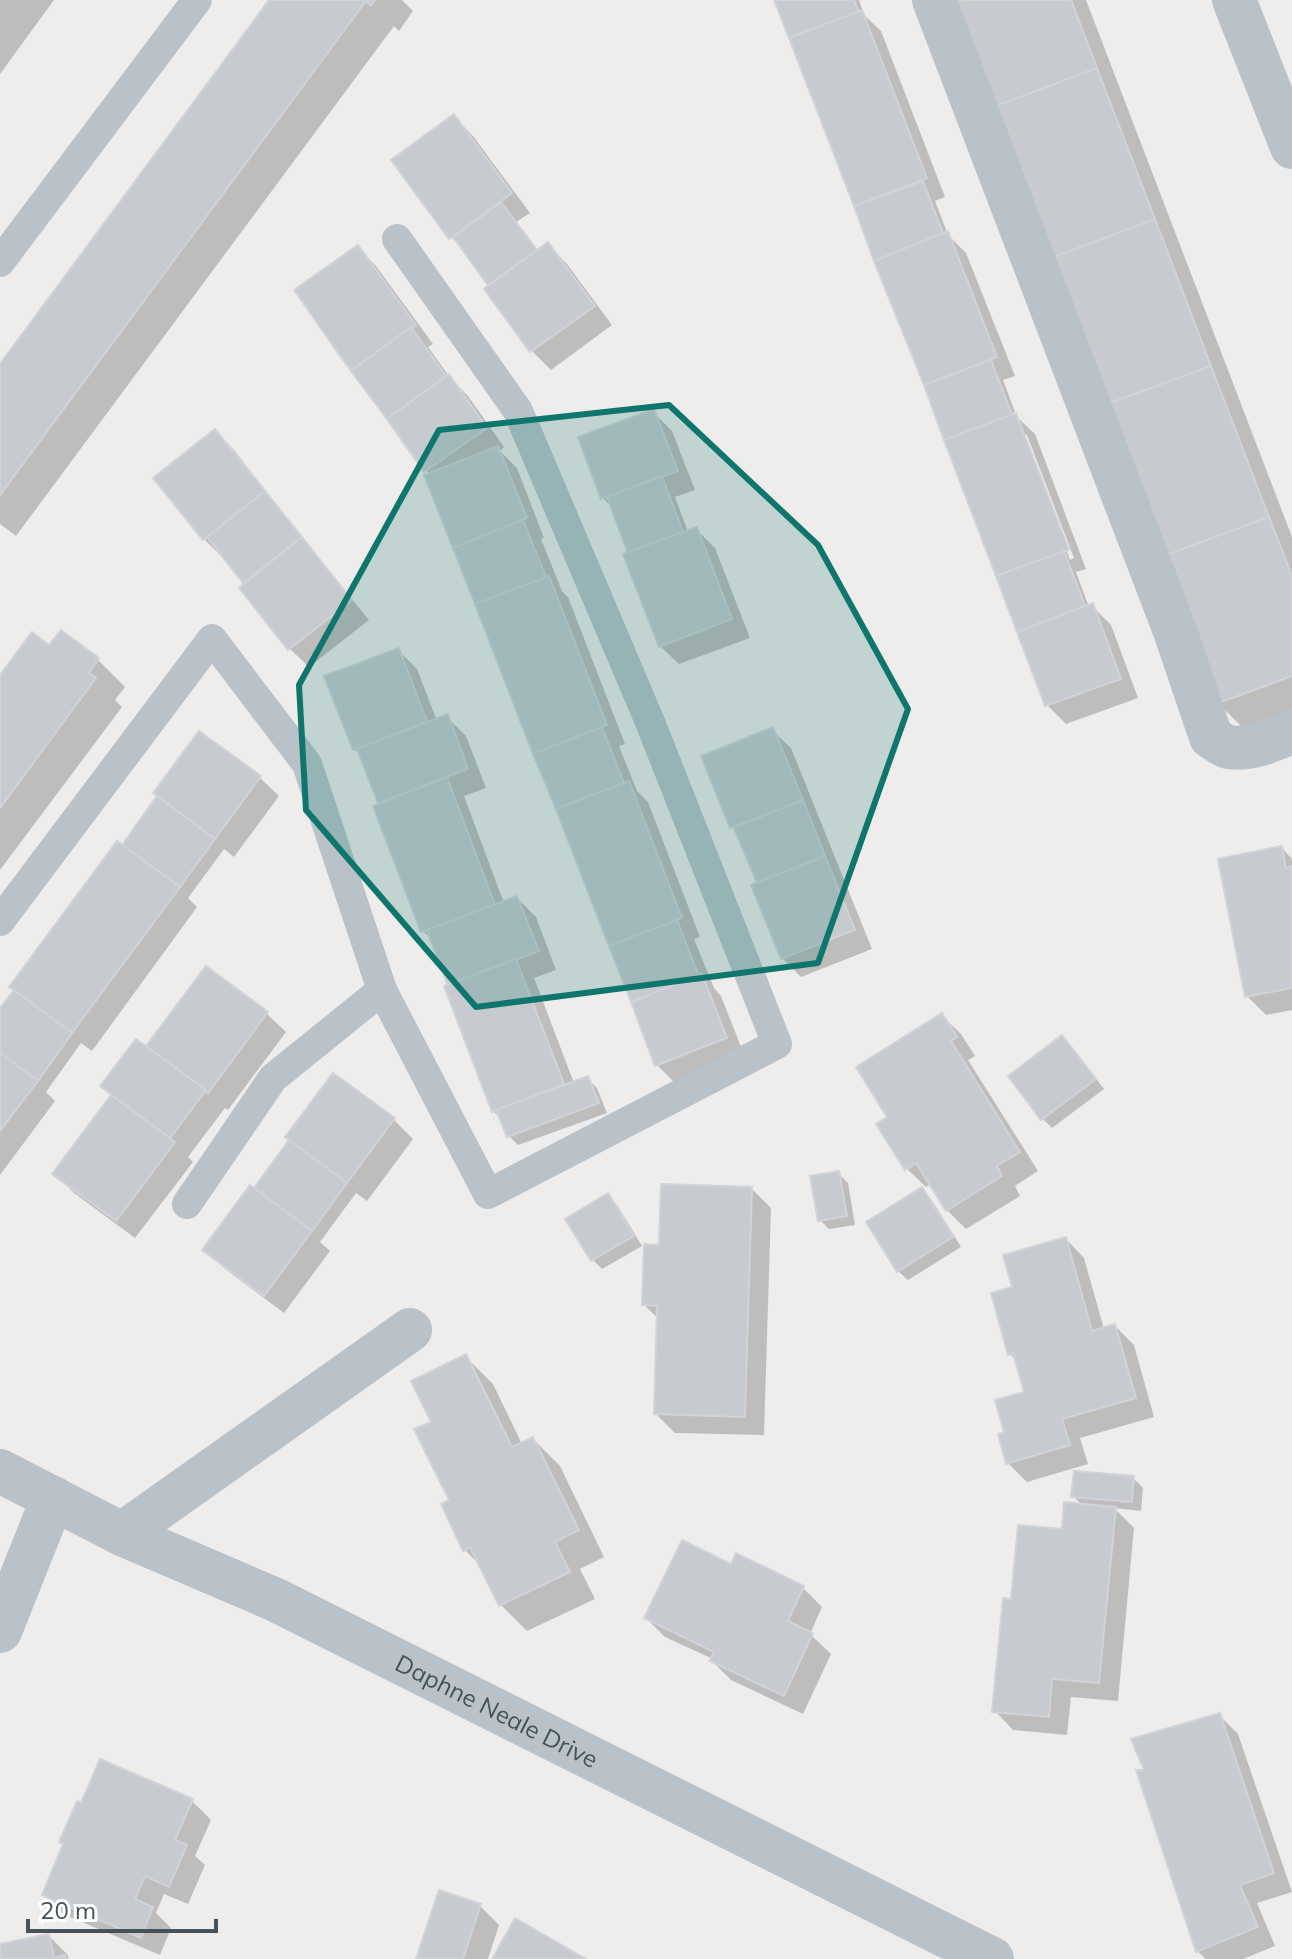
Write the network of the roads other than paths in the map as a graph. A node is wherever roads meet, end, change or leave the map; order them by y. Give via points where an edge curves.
1 (197, 0) edge
2 (934, 0) edge
3 (1234, 0) edge
4 (1292, 147) edge
5 (397, 239) dead end
6 (0, 262) edge
7 (1292, 732) edge
8 (0, 921) edge
9 (382, 990) junction
10 (187, 1204) dead end
11 (410, 1330) dead end
12 (0, 1471) edge
13 (53, 1498) junction
14 (122, 1534) junction
15 (0, 1631) edge
16 (992, 1959) edge

1 - 6 lane
2 - 7 street via 1211,737 1225,747 1245,747
3 - 4 street
5 - 9 lane via 518,411 650,722 777,1044 488,1194
8 - 9 lane via 212,639 307,764
9 - 10 lane via 273,1078
11 - 14 street
12 - 13 street, Daphne Neale Drive
13 - 14 street, Daphne Neale Drive
13 - 15 street
14 - 16 street, Daphne Neale Drive via 276,1600

